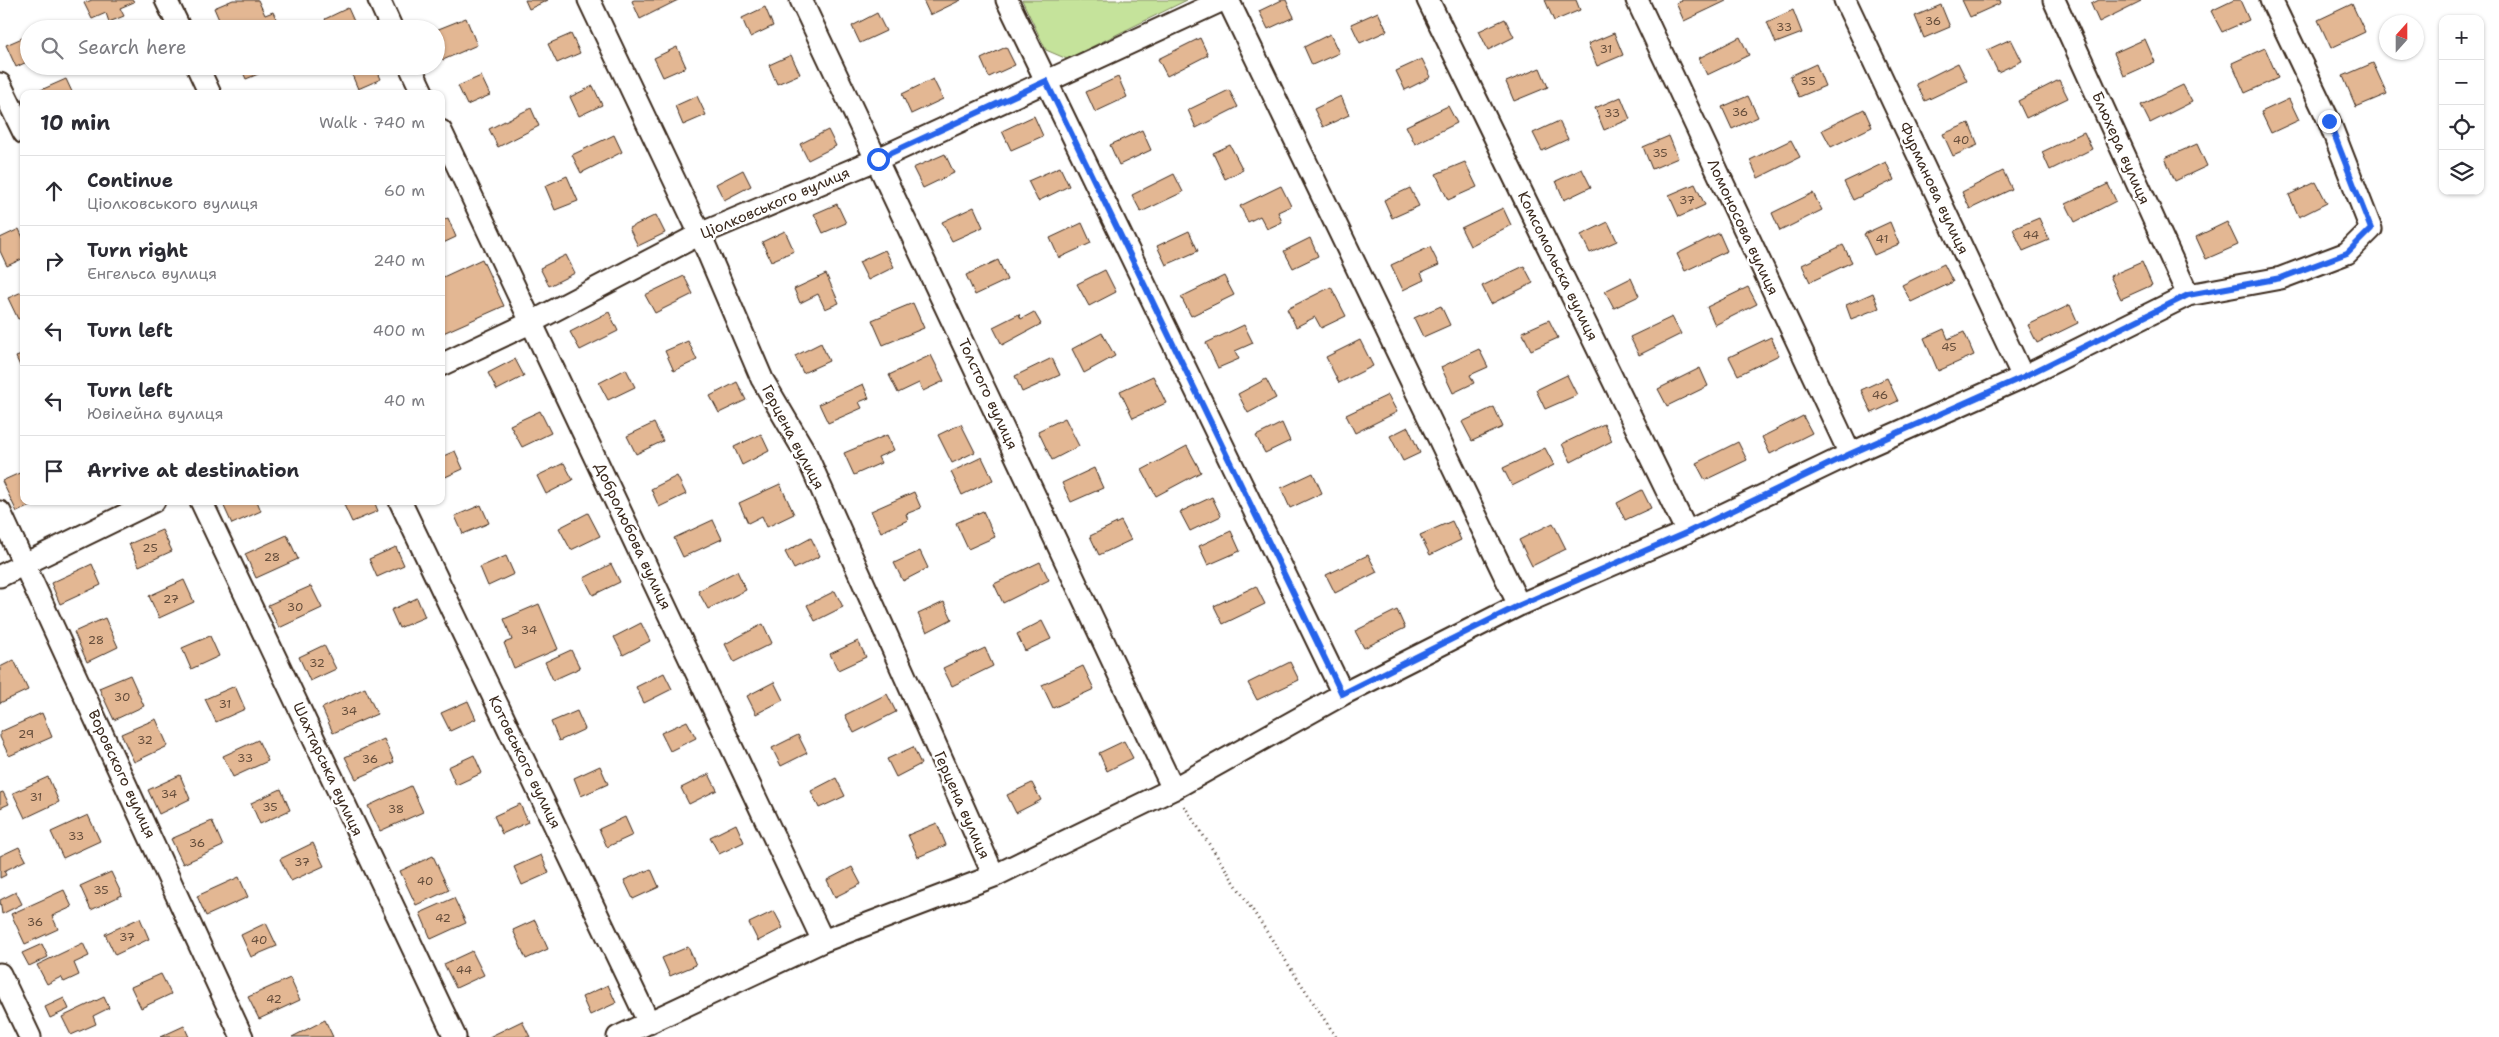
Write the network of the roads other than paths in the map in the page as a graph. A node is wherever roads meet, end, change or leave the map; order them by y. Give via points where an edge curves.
1 (166, 0) edge
2 (379, 0) edge
3 (589, 0) edge
4 (801, 0) edge
5 (1007, 0) edge
6 (1223, 0) edge
7 (1228, 0) edge
8 (1428, 0) edge
9 (1637, 0) edge
10 (1845, 0) edge
11 (2054, 0) edge
12 (2271, 0) edge
13 (176, 20) edge
14 (388, 20) edge
15 (201, 75) edge
16 (414, 75) edge
17 (1046, 81) junction
18 (0, 84) edge
19 (208, 90) edge
20 (421, 90) edge
21 (20, 125) edge
22 (445, 139) edge
23 (878, 159) junction
24 (700, 234) junction
25 (2188, 295) junction
26 (532, 322) junction
27 (445, 363) edge
28 (2023, 377) junction
29 (1850, 454) junction
30 (146, 505) edge
31 (203, 505) edge
32 (402, 505) edge
33 (0, 512) edge
34 (1688, 532) junction
35 (25, 564) junction
36 (0, 576) edge
37 (1520, 605) junction
38 (1342, 694) junction
39 (1173, 789) junction
40 (994, 876) junction
41 (823, 941) junction
42 (0, 974) edge
43 (649, 1023) junction
44 (30, 1037) edge
45 (242, 1037) edge
46 (455, 1037) edge
47 (618, 1037) edge

1 - 13 street
2 - 14 street
3 - 24 street, Герцена вулиця
4 - 23 street, Толстого вулиця
5 - 17 street
6 - 17 street, Ціолковського вулиця
7 - 37 street
8 - 34 street, Комсомольска вулиця
9 - 29 street, Ломоносова вулиця
10 - 28 street, Фурманова вулиця
11 - 25 street, Блюхера вулиця
12 - 25 street via 2329,121 2371,229 2347,253 2281,278
15 - 19 street
16 - 20 street
17 - 23 street, Ціолковського вулиця
17 - 38 street
18 - 21 street
22 - 26 street, Добролюбова вулиця
23 - 24 street, Ціолковського вулиця
23 - 39 street, Толстого вулиця
24 - 26 street, Ціолковського вулиця
24 - 40 street, Герцена вулиця via 762,379 806,454
25 - 28 street
26 - 27 street, Ціолковського вулиця
26 - 41 street, Добролюбова вулиця
28 - 29 street
29 - 34 street
30 - 35 street
31 - 46 street, Шахтарська вулиця
32 - 43 street, Котовського вулиця
33 - 35 street, Воровского вулиця
34 - 37 street
35 - 36 street
35 - 45 street, Воровского вулиця
37 - 38 street
38 - 39 street
39 - 40 street
40 - 41 street
41 - 43 street
42 - 44 street
43 - 47 street

